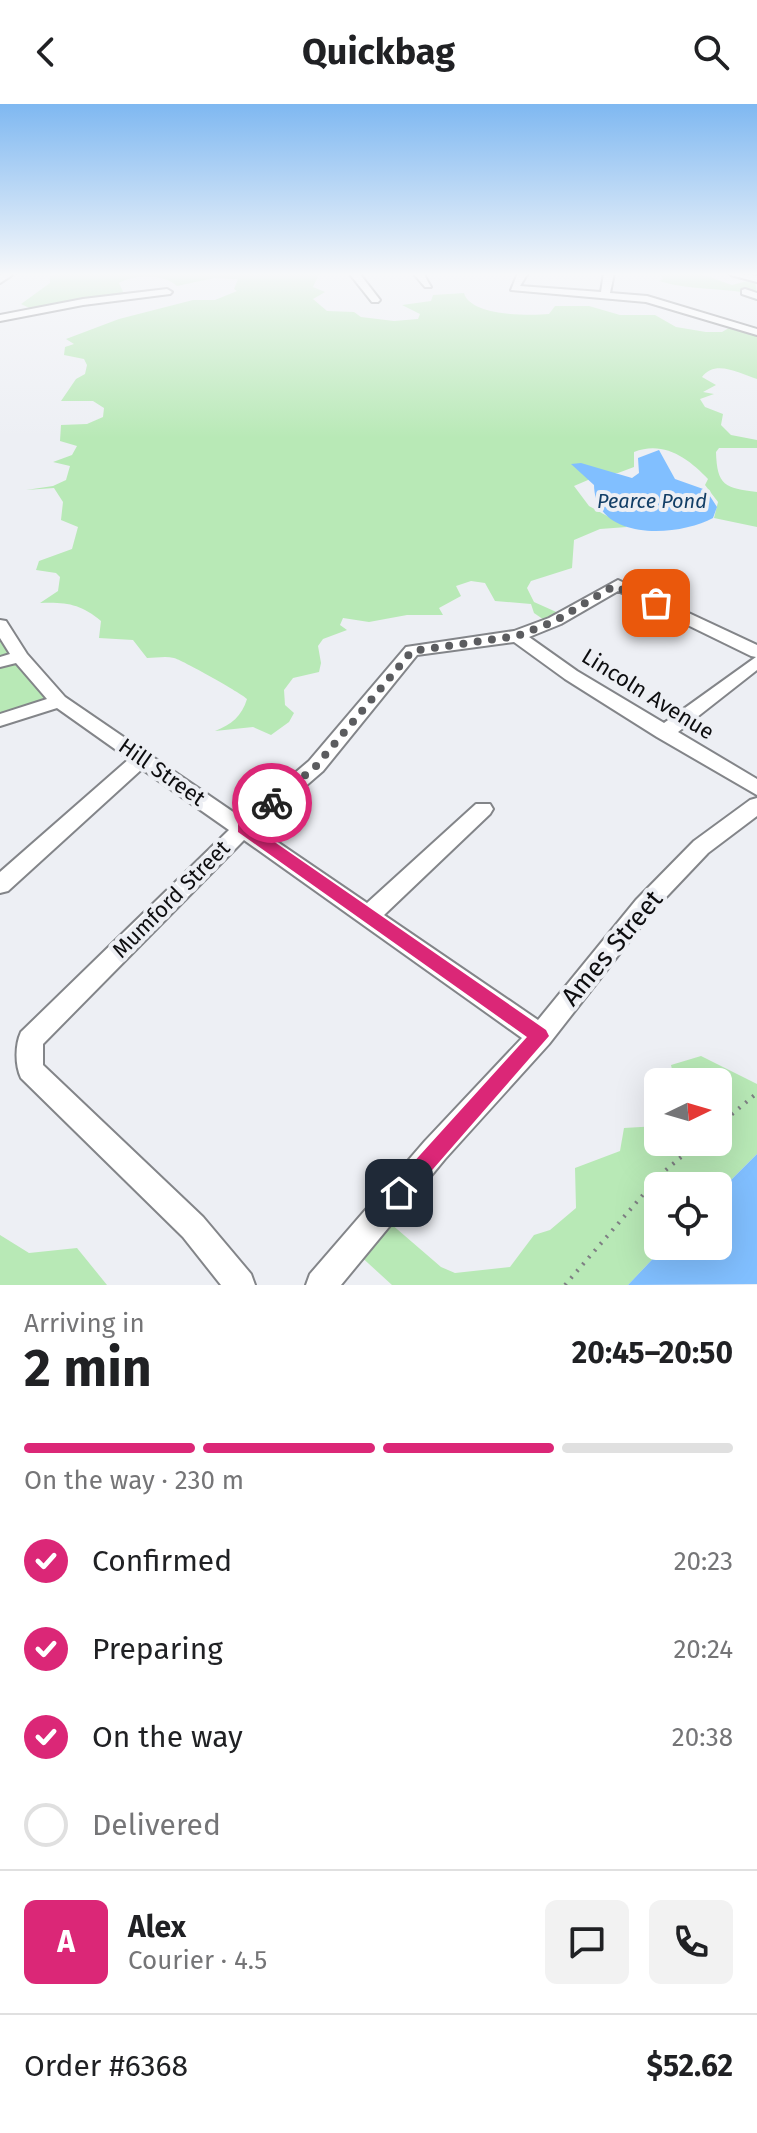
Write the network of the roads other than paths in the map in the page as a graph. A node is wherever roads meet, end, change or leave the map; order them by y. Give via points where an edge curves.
1 (0, 625) edge
2 (517, 636) junction
3 (757, 652) edge
4 (10, 660) edge
5 (757, 662) edge
6 (59, 701) junction
7 (0, 720) edge
8 (664, 733) junction
9 (142, 758) junction
10 (757, 788) edge
11 (757, 805) edge
12 (483, 809) dead end
13 (243, 828) junction
14 (0, 885) edge
15 (368, 916) junction
16 (540, 1036) junction
17 (240, 1285) edge
18 (321, 1285) edge

1 - 4 street, Hill Street
2 - 3 street, Mumford Street via 618,585
2 - 8 street, Lincoln Avenue
2 - 13 street, Mumford Street via 412,651 316,766
4 - 6 street, Hill Street
5 - 8 street
6 - 7 street
6 - 9 street, Hill Street
8 - 10 street, Lincoln Avenue
9 - 13 street, Hill Street
9 - 14 street
11 - 16 street, Ames Street via 701,847 644,906
12 - 15 street
13 - 15 street, Hill Street
13 - 17 street, Mumford Street via 30,1040 30,1070 193,1227
15 - 16 street, Hill Street
16 - 18 street, Ames Street

